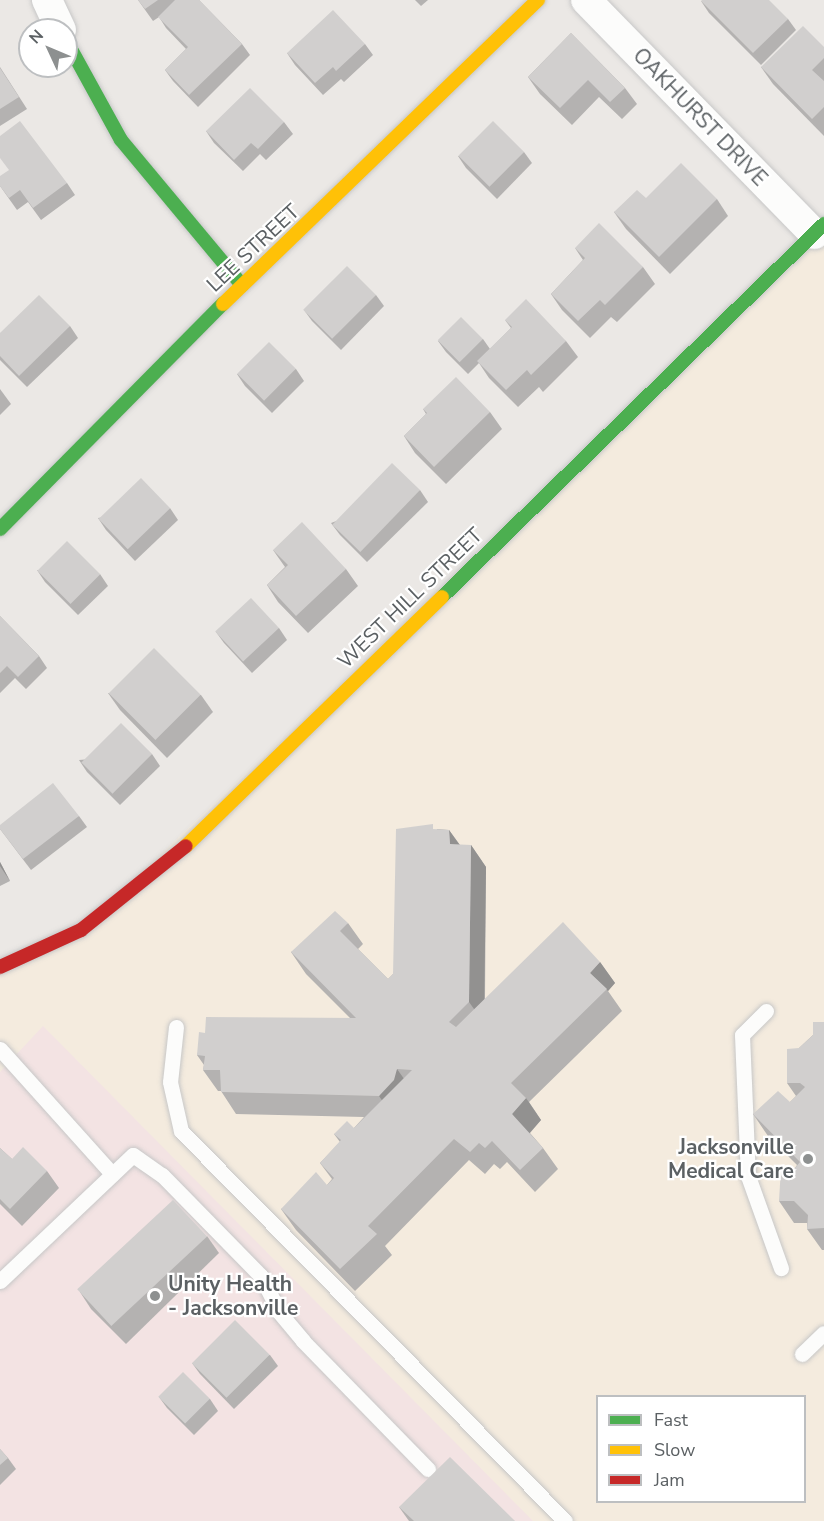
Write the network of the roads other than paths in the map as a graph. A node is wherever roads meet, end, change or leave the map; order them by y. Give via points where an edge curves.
1 (47, 0) edge
2 (538, 0) edge
3 (586, 0) edge
4 (55, 18) edge
5 (78, 65) edge
6 (819, 229) edge
7 (242, 285) junction
8 (0, 529) edge
9 (0, 967) edge
10 (766, 1011) dead end
11 (176, 1027) dead end
12 (0, 1049) edge
13 (112, 1174) junction
14 (781, 1268) dead end
15 (0, 1281) edge
16 (824, 1333) edge
17 (802, 1354) dead end
18 (428, 1469) dead end
19 (565, 1521) edge

1 - 4 street
2 - 7 street, LEE STREET via 363,173
3 - 6 street, OAKHURST DRIVE
5 - 7 street via 96,102 122,140
6 - 9 street, WEST HILL STREET via 170,862 81,930
7 - 8 street, LEE STREET
10 - 14 lane via 742,1035 748,1176
11 - 19 lane via 170,1082 181,1131
12 - 13 lane
13 - 15 lane
13 - 18 lane via 132,1155 154,1168 261,1276 279,1312 303,1341
16 - 17 lane

